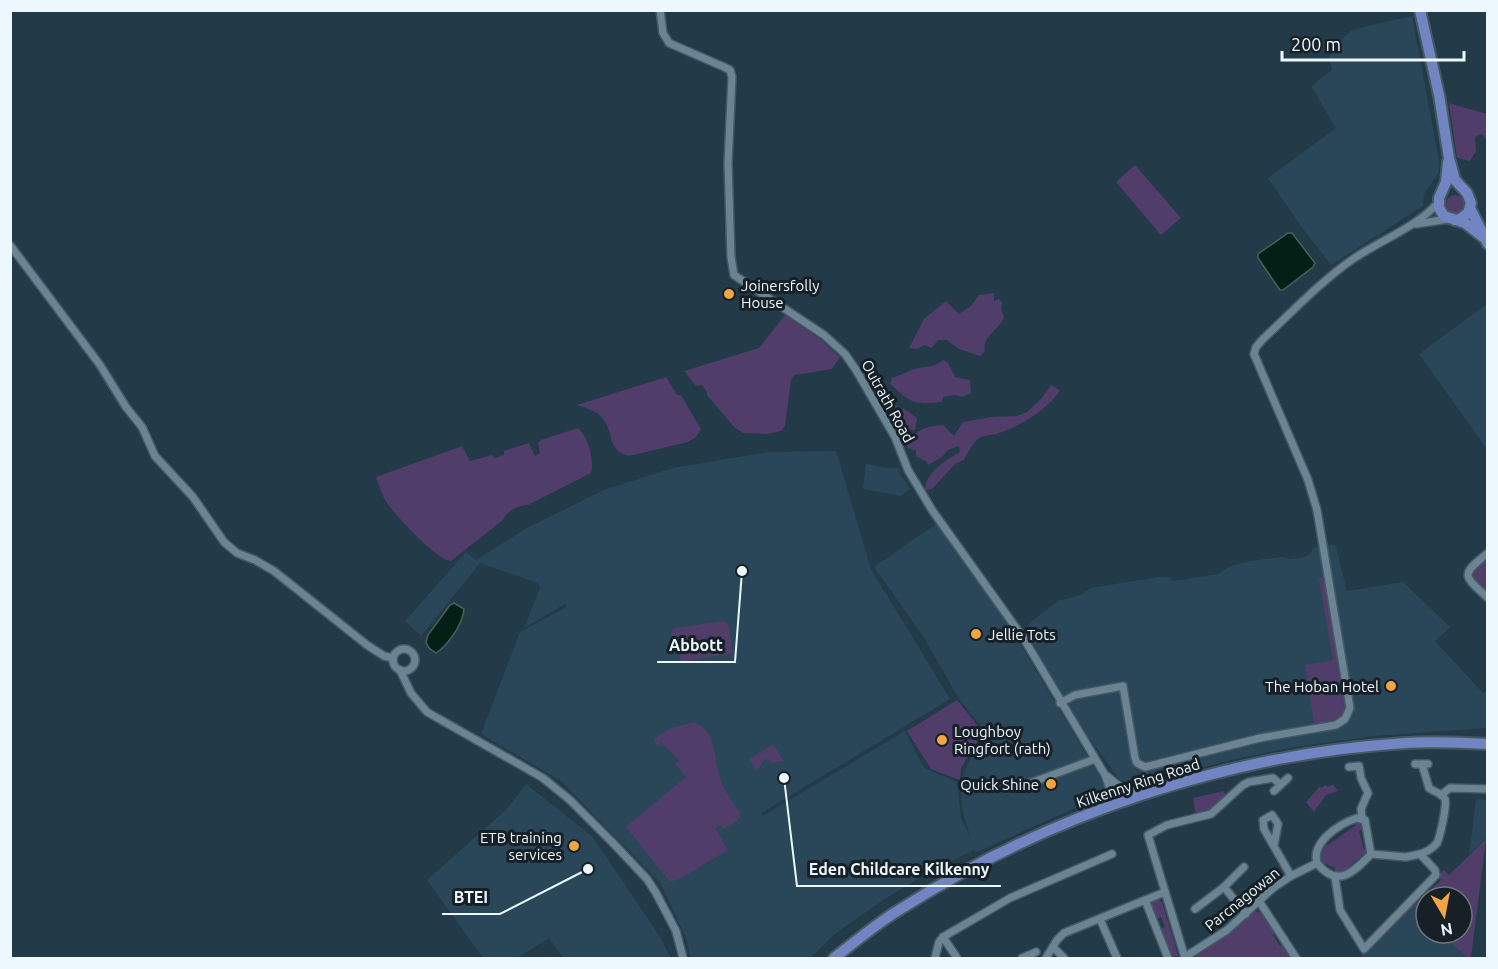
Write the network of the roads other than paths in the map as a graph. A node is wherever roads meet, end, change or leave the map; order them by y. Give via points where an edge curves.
1 (660, 10) edge
2 (1420, 10) edge
3 (1449, 158) junction
4 (1463, 190) junction
5 (1440, 198) junction
6 (1470, 208) junction
7 (1452, 219) junction
8 (1410, 226) junction
9 (1485, 240) edge
10 (10, 245) edge
11 (1488, 553) edge
12 (1488, 598) edge
13 (393, 658) junction
14 (404, 670) junction
15 (1060, 703) junction
16 (1488, 744) edge
17 (1095, 759) junction
18 (1422, 764) dead end
19 (1349, 767) dead end
20 (1105, 775) junction
21 (1288, 778) dead end
22 (1192, 780) junction
23 (1281, 784) junction
24 (1017, 788) dead end
25 (1488, 789) edge
26 (1274, 791) dead end
27 (1442, 795) junction
28 (1362, 818) junction
29 (1060, 825) junction
30 (1274, 845) dead end
31 (1112, 854) dead end
32 (1371, 854) junction
33 (1420, 854) junction
34 (1096, 861) junction
35 (1317, 863) junction
36 (1244, 867) dead end
37 (1099, 869) dead end
38 (1291, 876) junction
39 (1335, 878) junction
40 (1224, 887) junction
41 (1165, 892) junction
42 (1145, 900) junction
43 (1259, 901) junction
44 (1195, 909) dead end
45 (1246, 914) junction
46 (1100, 919) junction
47 (944, 937) junction
48 (1053, 947) junction
49 (1036, 952) dead end
50 (1027, 957) edge
51 (683, 958) edge
52 (834, 958) edge
53 (935, 958) edge
54 (957, 958) edge
55 (1046, 958) edge
56 (1064, 958) edge
57 (1117, 958) edge
58 (1168, 958) edge
59 (1185, 958) edge
60 (1296, 958) edge

1 - 15 street, Outrath Road via 663,33 669,43 730,70 732,77 728,163 734,275 824,335 845,354 895,437 908,470 932,510 1024,639
2 - 3 highway
3 - 4 highway via 1455,180
3 - 5 highway
4 - 5 highway via 1454,187
4 - 6 highway via 1470,198
5 - 7 highway via 1441,213
5 - 8 street via 1430,212
6 - 7 highway via 1465,217
6 - 9 highway
7 - 8 street
7 - 9 highway via 1465,223
8 - 15 street via 1336,272 1263,339 1254,354 1317,510 1350,708 1345,719 1336,725 1260,738 1145,767 1135,758 1123,686 1074,695
10 - 13 street via 100,365 142,427 155,456 193,497 224,542 274,571 367,645
11 - 12 street via 1467,571 1467,576
13 - 14 street via 394,664
13 - 14 street via 400,649 412,652 414,664
14 - 51 street via 406,685 427,712 543,778 613,843 656,893 676,931
15 - 17 street, Outrath Road
16 - 22 highway, Kilkenny Ring Road via 1408,742 1354,747 1296,755
17 - 20 street, Outrath Road
17 - 24 street
18 - 27 street via 1429,788
19 - 28 street via 1359,766 1368,793
20 - 22 street, Outrath Road via 1119,787 1134,792
20 - 29 street via 1109,800
21 - 23 street
22 - 29 highway, Kilkenny Ring Road
23 - 26 street
23 - 41 street via 1273,778 1249,782 1211,814 1149,833
25 - 27 street via 1450,788
27 - 33 street via 1445,802 1440,837 1430,851
28 - 32 street
28 - 35 street via 1349,820 1323,840 1316,853
29 - 52 highway, Kilkenny Ring Road via 897,911
30 - 38 street
31 - 34 street
32 - 33 street
32 - 39 street via 1350,873
33 - 39 street via 1435,870 1434,879 1364,948 1340,910
34 - 37 street
34 - 47 street via 1010,898
35 - 38 street, Parcnagowan
35 - 39 street
36 - 40 street
38 - 43 street, Parcnagowan
40 - 44 street
40 - 45 street
41 - 42 street
41 - 59 street
42 - 46 street
42 - 58 street
43 - 45 street, Parcnagowan
43 - 60 street
45 - 59 street, Parcnagowan
46 - 48 street via 1064,933
46 - 57 street
47 - 53 street
47 - 54 street
48 - 55 street
48 - 56 street
49 - 50 street

